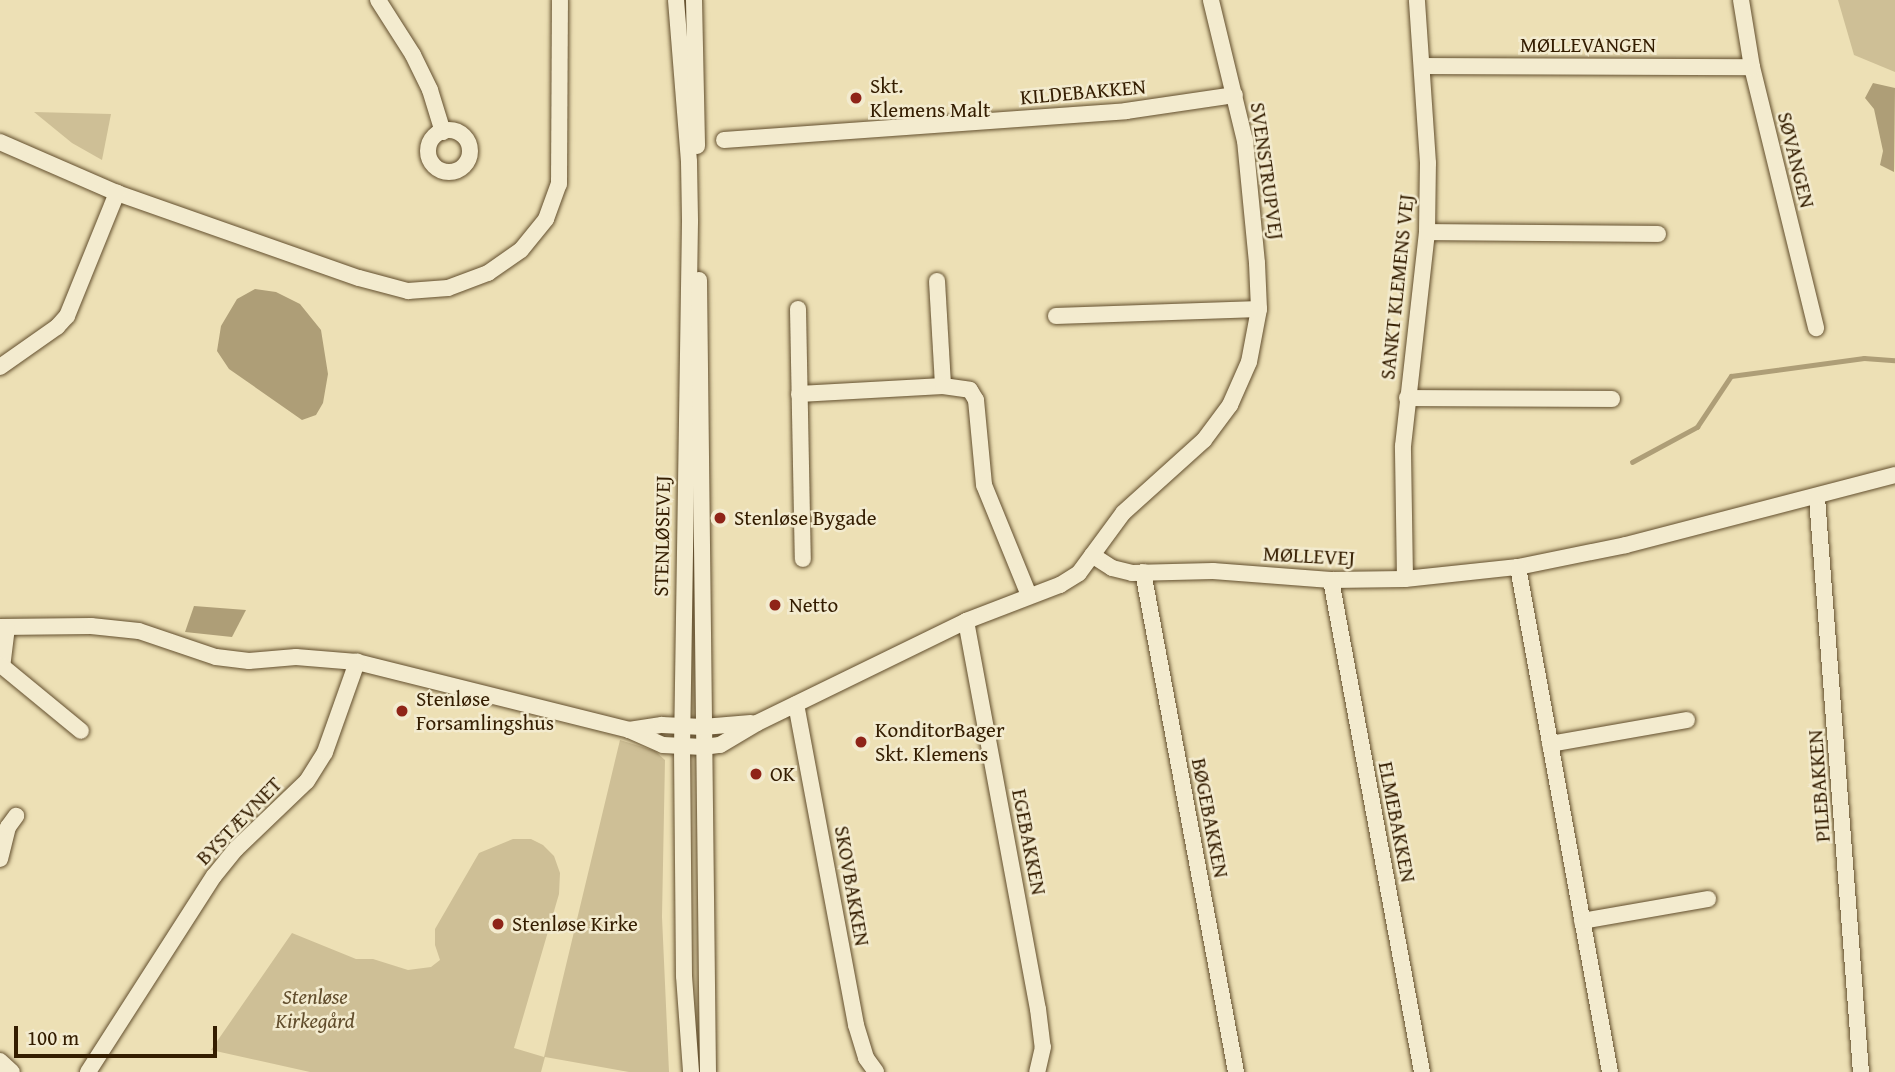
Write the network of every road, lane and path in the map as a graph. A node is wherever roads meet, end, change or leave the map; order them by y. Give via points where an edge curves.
1 (378, 0) edge
2 (560, 0) edge
3 (676, 0) edge
4 (694, 0) edge
5 (1211, 0) edge
6 (1417, 0) edge
7 (1741, 0) edge
8 (1423, 66) junction
9 (1752, 67) junction
10 (1235, 95) junction
11 (443, 132) dead end
12 (724, 140) dead end
13 (0, 142) edge
14 (117, 192) junction
15 (1427, 232) junction
16 (1658, 234) dead end
17 (937, 281) dead end
18 (797, 309) dead end
19 (1259, 309) junction
20 (1056, 316) dead end
21 (1816, 328) dead end
22 (0, 367) edge
23 (943, 386) junction
24 (799, 394) junction
25 (1407, 398) junction
26 (1612, 399) dead end
27 (1895, 475) edge
28 (1816, 498) junction
29 (1092, 555) junction
30 (803, 559) dead end
31 (1518, 567) junction
32 (1143, 572) junction
33 (1405, 579) junction
34 (1331, 580) junction
35 (1029, 595) junction
36 (966, 621) junction
37 (4, 627) edge
38 (357, 662) junction
39 (796, 704) junction
40 (1687, 720) dead end
41 (757, 723) junction
42 (682, 726) junction
43 (703, 727) junction
44 (629, 730) junction
45 (81, 731) dead end
46 (1550, 744) junction
47 (681, 747) junction
48 (703, 747) junction
49 (16, 816) dead end
50 (0, 859) edge
51 (1708, 899) dead end
52 (1582, 921) junction
53 (0, 1061) edge
54 (12, 1072) edge
55 (88, 1072) edge
56 (691, 1072) edge
57 (708, 1072) edge
58 (876, 1072) edge
59 (1037, 1072) edge
60 (1237, 1072) edge
61 (1422, 1072) edge
62 (1610, 1072) edge
63 (1861, 1072) edge

1 - 11 street via 413,55
2 - 14 street via 559,184 546,219 522,250 488,273 448,288 408,291
3 - 42 street, STENLØSEVEJ via 690,222
4 - 43 street, STENLØSEVEJ
5 - 10 street, SVENSTRUPVEJ
6 - 8 street, SANKT KLEMENS VEJ
7 - 9 street, SØVANGEN
8 - 9 street, MØLLEVANGEN
8 - 15 street, SANKT KLEMENS VEJ
9 - 21 street, SØVANGEN
10 - 12 street, KILDEBAKKEN via 1126,111
10 - 19 street, SVENSTRUPVEJ via 1245,141
13 - 14 street
14 - 22 street via 67,316
15 - 16 street
15 - 25 street, SANKT KLEMENS VEJ
17 - 23 street
18 - 24 street
19 - 20 street
19 - 29 street, SVENSTRUPVEJ via 1249,362 1230,405 1205,440 1124,513
23 - 24 street
23 - 35 street via 970,390 976,400 985,485
24 - 30 street
25 - 26 street
25 - 33 street, SANKT KLEMENS VEJ
27 - 28 street, MØLLEVEJ
28 - 31 street, MØLLEVEJ
28 - 63 street, PILEBAKKEN
29 - 32 street, MØLLEVEJ via 1112,568
29 - 35 street via 1079,573
31 - 33 street, MØLLEVEJ
31 - 46 street
32 - 34 street, MØLLEVEJ via 1213,571
32 - 60 street, BØGEBAKKEN
33 - 34 street, MØLLEVEJ
34 - 61 street, ELMEBAKKEN
35 - 36 street
36 - 39 street
36 - 59 street, EGEBAKKEN via 1038,1009 1043,1047
37 - 38 street via 91,626 139,631 216,657 249,661 296,657
37 - 45 street via 2,666
38 - 44 street
38 - 55 street, BYSTÆVNET via 325,752 307,781 214,876
39 - 41 street
39 - 58 street, SKOVBAKKEN via 856,1025 866,1058
40 - 46 street
41 - 43 street
41 - 48 street via 720,745
42 - 43 street
42 - 44 street
42 - 47 street, STENLØSEVEJ
43 - 48 street, STENLØSEVEJ
44 - 47 street via 663,745
46 - 52 street
47 - 48 street
47 - 56 street, STENLØSEVEJ via 684,976
48 - 57 street, STENLØSEVEJ
49 - 50 street via 8,827
51 - 52 street
52 - 62 street
53 - 54 street

